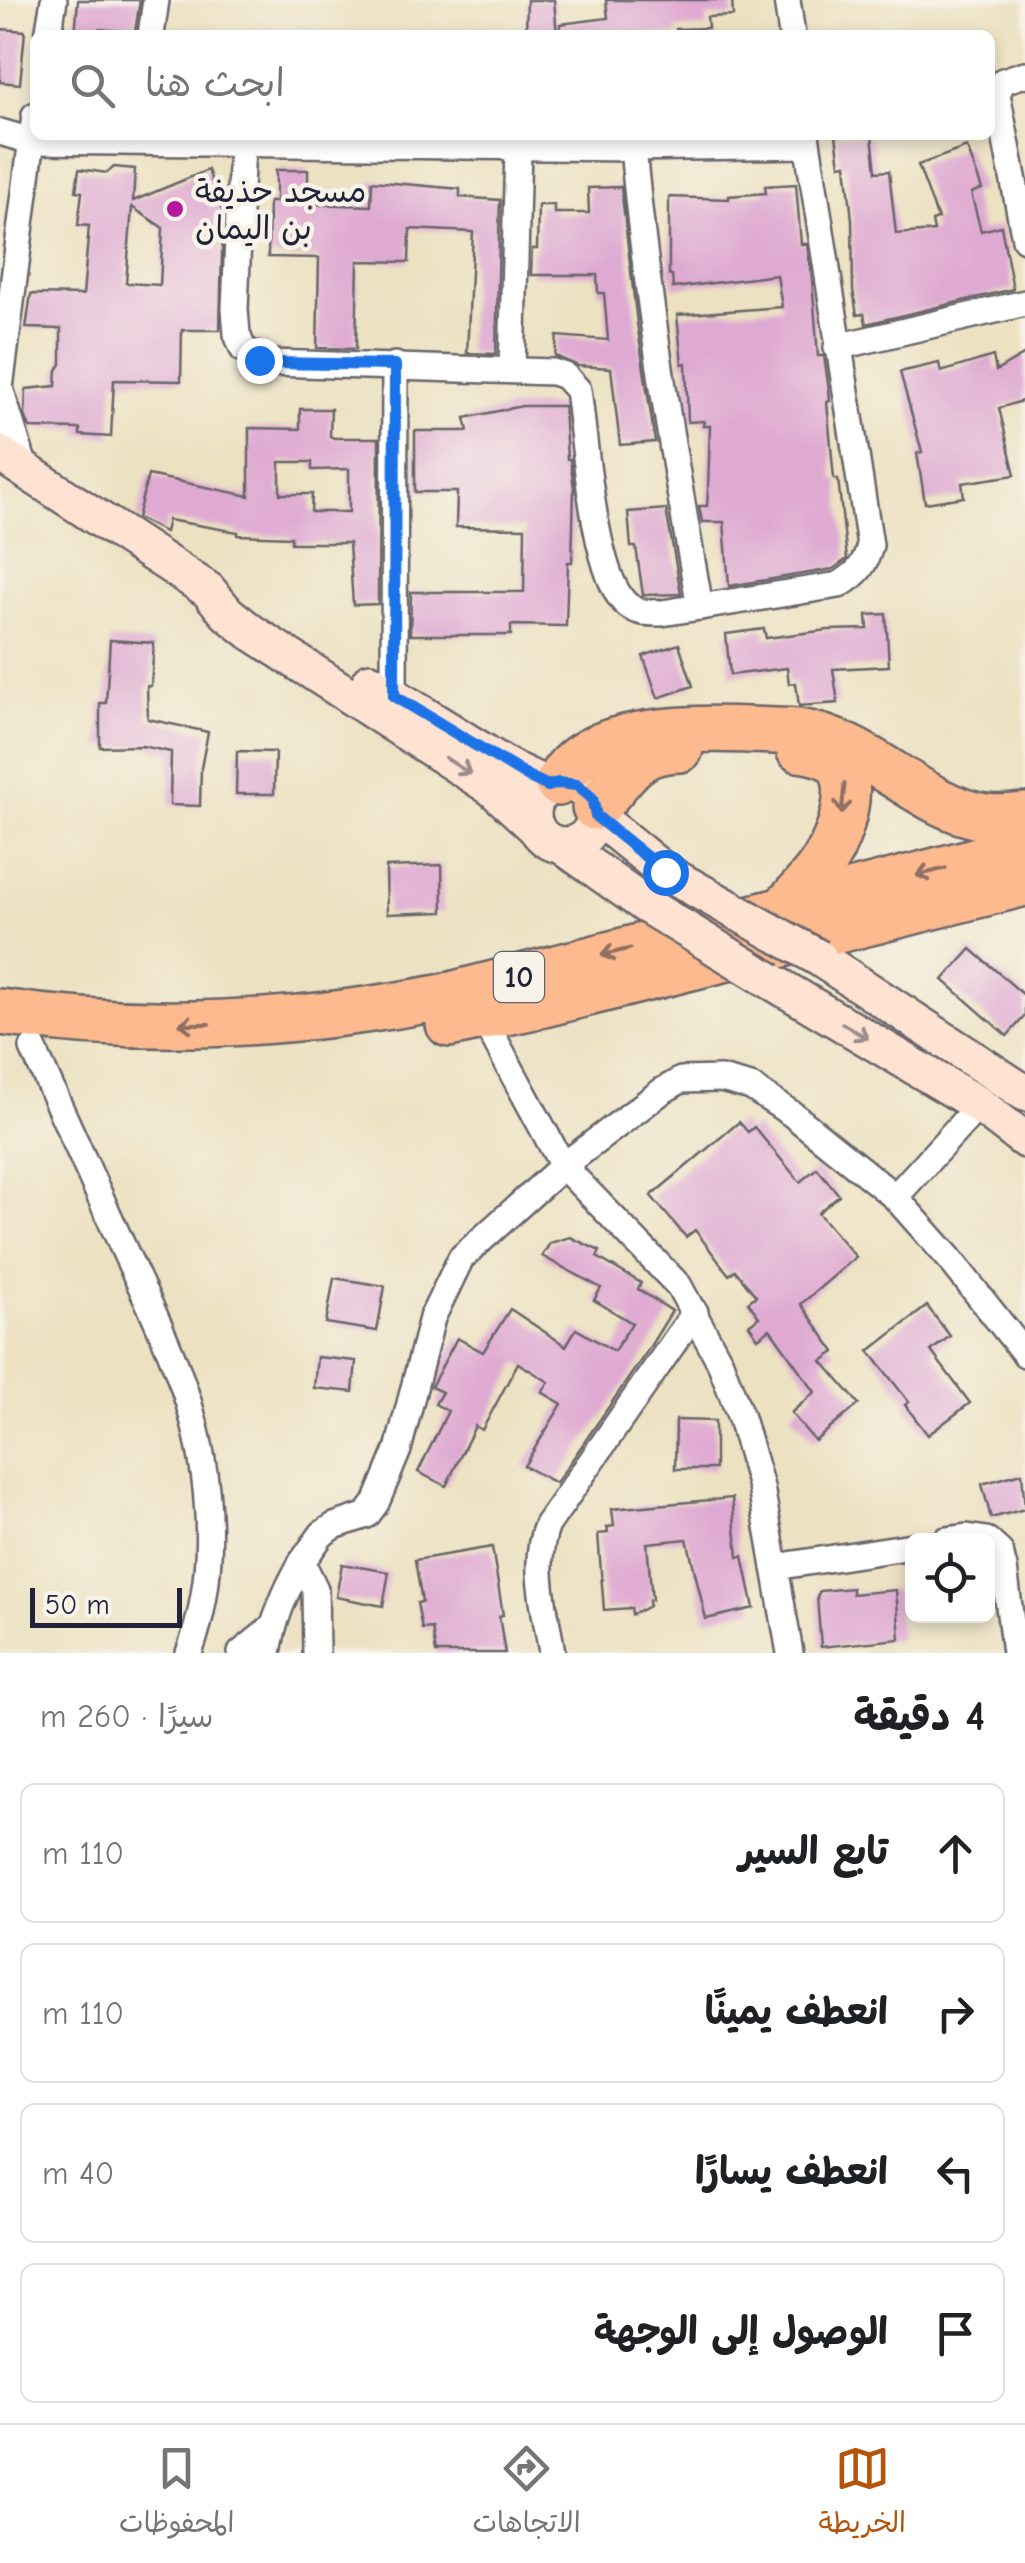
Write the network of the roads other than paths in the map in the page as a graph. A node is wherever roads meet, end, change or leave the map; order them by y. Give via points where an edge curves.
1 (54, 0) edge
2 (156, 0) edge
3 (787, 0) edge
4 (49, 30) edge
5 (153, 30) edge
6 (791, 30) edge
7 (1025, 74) edge
8 (0, 132) edge
9 (806, 140) edge
10 (31, 141) junction
11 (242, 144) junction
12 (518, 146) junction
13 (633, 148) junction
14 (1025, 239) edge
15 (1025, 303) edge
16 (836, 347) junction
17 (395, 365) junction
18 (512, 370) junction
19 (12, 461) edge
20 (208, 590) junction
21 (700, 607) junction
22 (394, 696) junction
23 (553, 785) junction
24 (596, 812) junction
25 (1025, 816) edge
26 (550, 837) junction
27 (1025, 845) edge
28 (1025, 883) edge
29 (784, 909) junction
30 (0, 1012) edge
31 (483, 1018) junction
32 (16, 1046) edge
33 (1025, 1093) edge
34 (978, 1105) junction
35 (1025, 1140) edge
36 (564, 1166) junction
37 (895, 1197) junction
38 (695, 1312) junction
39 (1025, 1354) edge
40 (905, 1547) edge
41 (995, 1548) edge
42 (302, 1562) junction
43 (776, 1567) junction
44 (270, 1641) edge
45 (189, 1653) edge
46 (241, 1653) edge
47 (316, 1653) edge
48 (552, 1653) edge
49 (790, 1653) edge
50 (1015, 1653) edge

1 - 4 street
2 - 5 street
3 - 6 street
7 - 14 street via 1003,81 997,94
8 - 10 street
9 - 13 street
9 - 16 street
10 - 11 street
10 - 19 street via 0,388
11 - 12 street
11 - 17 street via 235,309 243,349 271,363
12 - 13 street
12 - 18 street
13 - 21 street via 658,370
15 - 16 street
16 - 21 street via 870,545 866,561 839,585
17 - 18 street
17 - 22 street
18 - 21 street via 553,372 578,390 598,532 618,596 641,612
19 - 20 street
20 - 22 street via 236,598
20 -> 26 street via 251,632 492,788
22 - 23 street via 508,767
23 - 24 street via 586,790
23 - 25 highway via 580,757 630,736 798,732 848,746 967,812
23 - 26 street via 536,801 534,820
24 - 26 street via 594,826 580,841
24 -> 29 highway via 636,760 661,750 793,748 833,758 845,778 839,829 827,857
24 - 33 street, bridge via 665,872 819,958
26 -> 34 street, bridge via 644,904
27 -> 29 highway, 10
28 - 31 highway, 10
29 -> 30 highway, 10 via 443,997 302,1020 120,1024
31 - 32 highway, 10 via 304,1047 198,1056
31 - 36 street
32 - 45 street via 178,1369 198,1434 207,1501 206,1570
34 - 35 street
34 - 37 street
36 - 37 street via 682,1080 721,1079 751,1087 792,1114
36 - 38 street via 658,1263
36 - 42 street via 461,1258 432,1318 398,1450 376,1504 367,1515 322,1534
37 - 39 street
38 - 43 street via 741,1418
38 - 48 street via 547,1525 540,1566
40 - 43 street
41 - 50 street via 1004,1568
42 - 44 street
42 - 47 street via 316,1588
43 - 49 street
44 - 46 street

